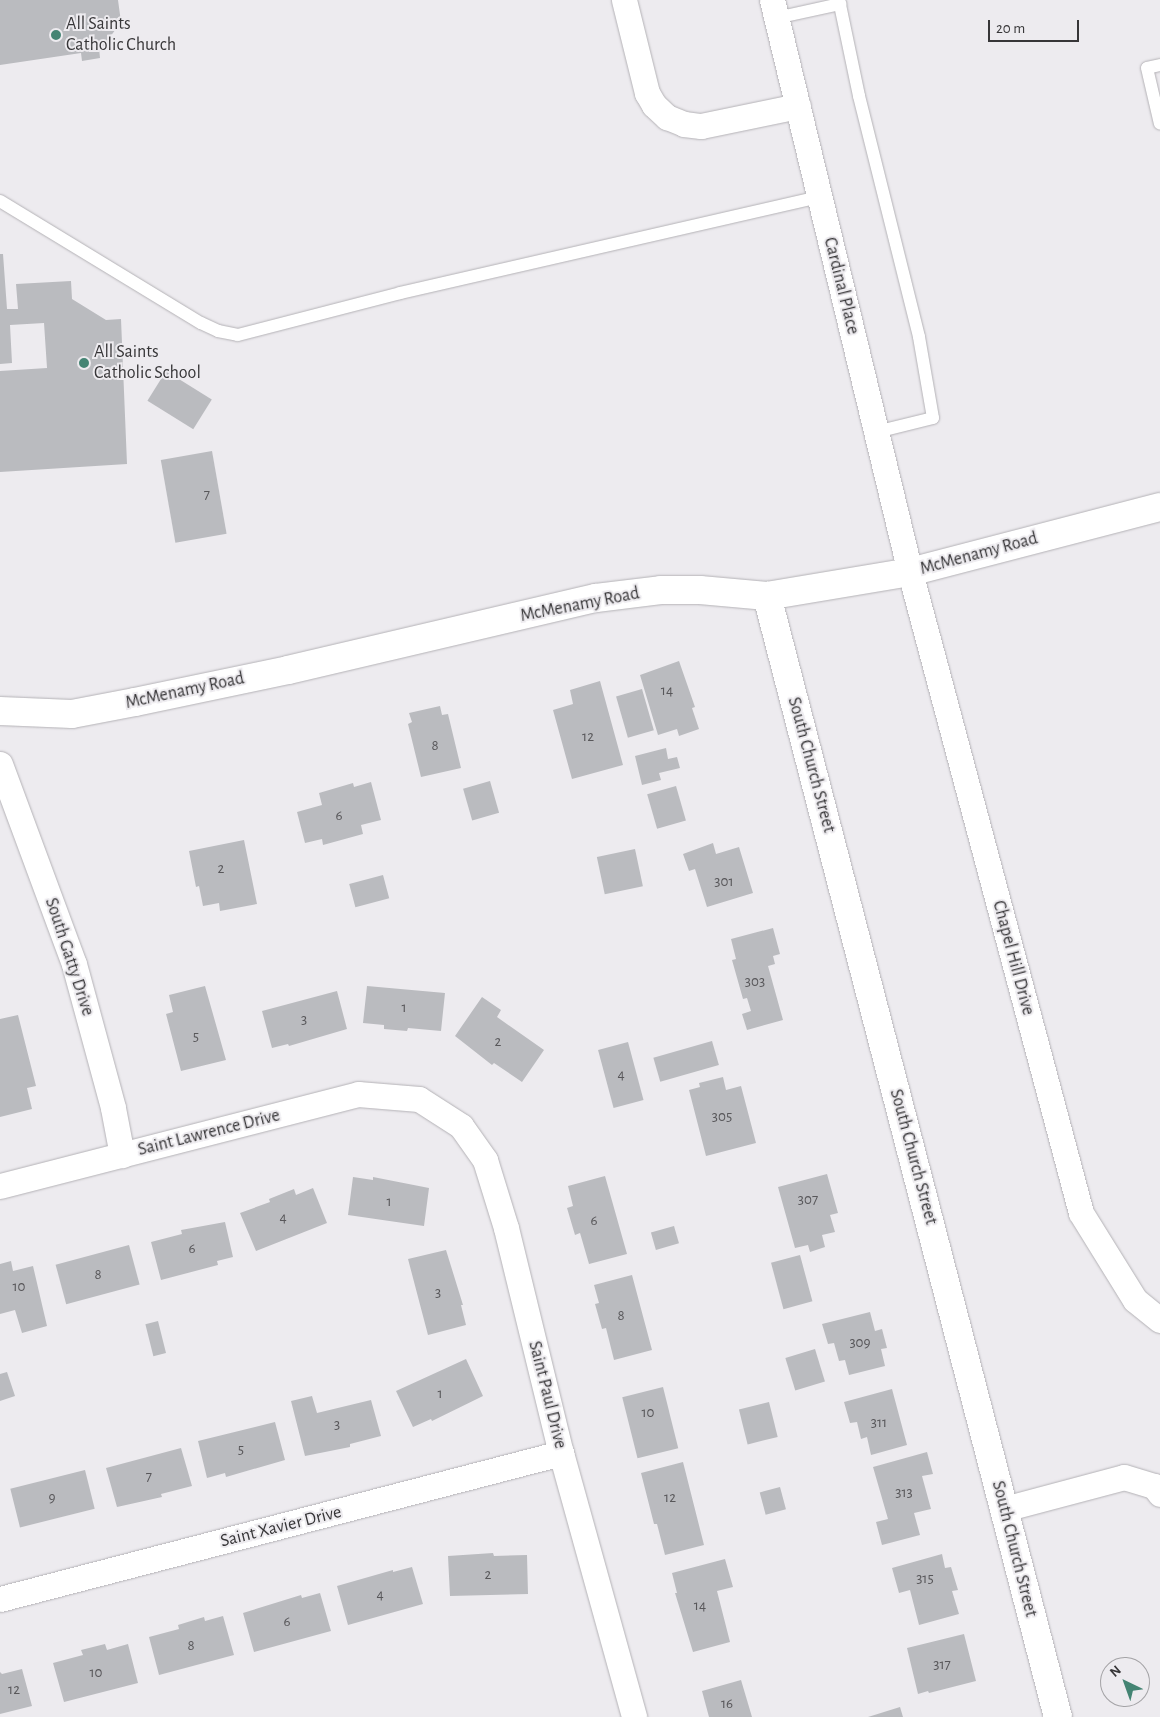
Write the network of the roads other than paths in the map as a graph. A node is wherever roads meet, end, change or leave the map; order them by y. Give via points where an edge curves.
1 (624, 0) edge
2 (840, 2) edge
3 (774, 9) edge
4 (1160, 65) edge
5 (798, 106) junction
6 (1160, 124) edge
7 (819, 197) junction
8 (0, 201) edge
9 (876, 432) junction
10 (1160, 507) edge
11 (910, 572) junction
12 (767, 596) junction
13 (0, 711) edge
14 (0, 764) edge
15 (419, 1099) joint
16 (122, 1155) junction
17 (0, 1186) edge
18 (1160, 1320) edge
19 (561, 1454) junction
20 (1160, 1494) edge
21 (1004, 1509) junction
22 (0, 1599) edge
23 (634, 1717) edge
24 (1058, 1717) edge

1 - 5 street via 647,93 654,106 667,117 701,126
2 - 3 lane
2 - 9 lane via 859,96 919,336 932,418
3 - 5 street, Cardinal Place
4 - 6 lane via 1148,68
5 - 7 street, Cardinal Place
7 - 8 lane via 400,293 238,335 201,323
7 - 9 street, Cardinal Place
9 - 11 street, Cardinal Place
10 - 11 street, McMenamy Road
11 - 12 street, McMenamy Road
11 - 18 street, Chapel Hill Drive via 1081,1213 1135,1300
12 - 13 street, McMenamy Road via 661,590 596,598 72,714
12 - 21 street, South Church Street
14 - 16 street, South Gatty Drive via 74,964 113,1108
15 - 16 street, Saint Lawrence Drive via 358,1094
15 - 19 street, Saint Paul Drive via 461,1126 485,1160 506,1228
16 - 17 street, Saint Lawrence Drive
19 - 22 street, Saint Xavier Drive
19 - 23 street, Saint Paul Drive
20 - 21 street via 1154,1486 1124,1477
21 - 24 street, South Church Street

